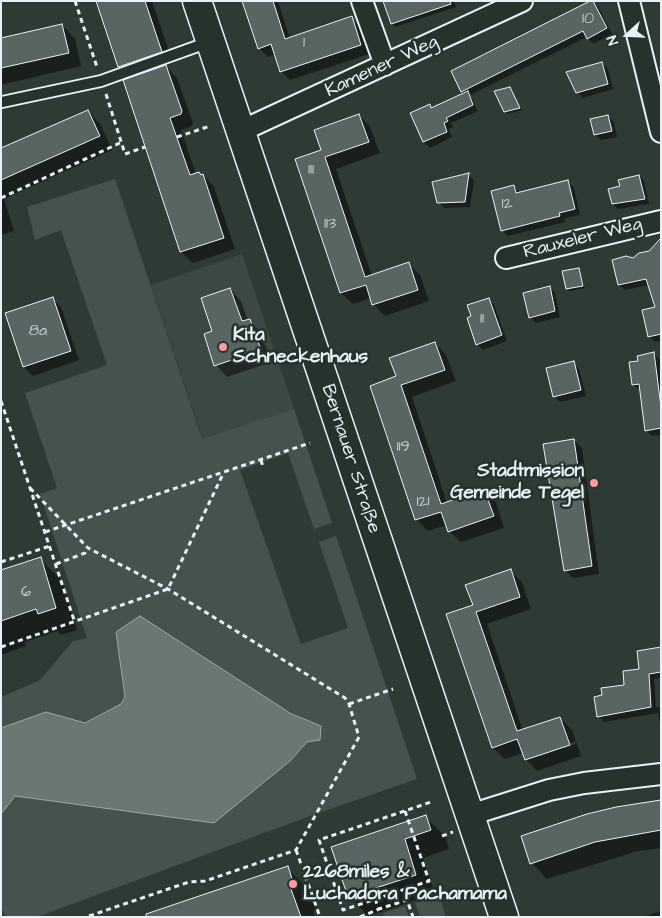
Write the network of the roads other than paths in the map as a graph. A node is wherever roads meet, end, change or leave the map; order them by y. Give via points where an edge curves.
1 (197, 1) edge
2 (362, 1) edge
3 (522, 1) edge
4 (629, 1) edge
5 (210, 41) junction
6 (385, 66) junction
7 (2, 102) edge
8 (241, 131) junction
9 (661, 132) edge
10 (661, 221) edge
11 (506, 258) dead end
12 (661, 774) edge
13 (470, 815) junction
14 (504, 917) edge

1 - 5 main road, Bernauer Straße
2 - 6 street
3 - 6 street, Kamener Weg
4 - 9 street
5 - 7 lane via 101,81
5 - 8 main road, Bernauer Straße
6 - 8 street, Kamener Weg
8 - 13 main road, Bernauer Straße
10 - 11 street, Rauxeler Weg
12 - 13 street via 549,790
13 - 14 main road, Bernauer Straße

